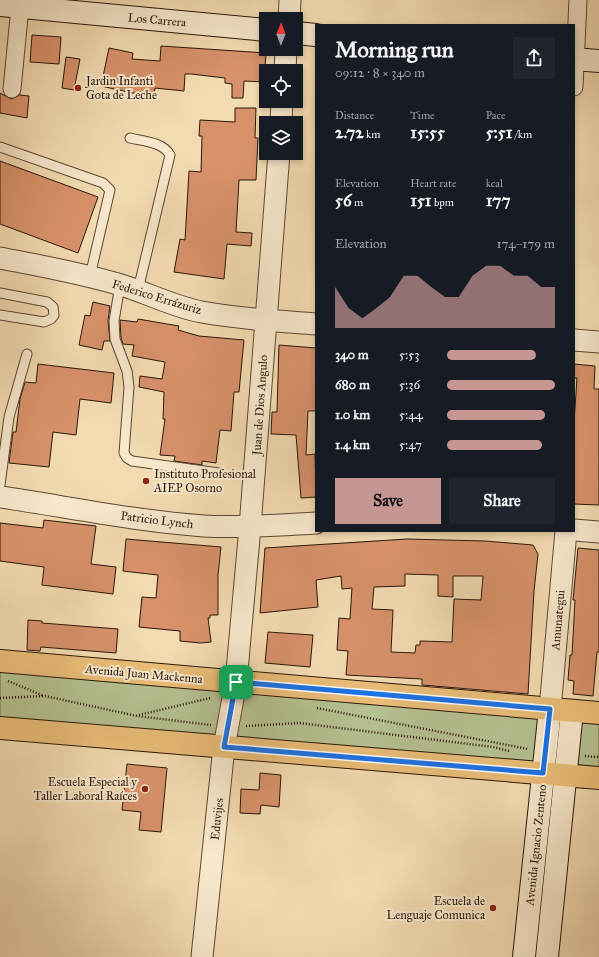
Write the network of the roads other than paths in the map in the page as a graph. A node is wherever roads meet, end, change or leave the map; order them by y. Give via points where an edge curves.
1 (290, 0) edge
2 (578, 0) edge
3 (10, 6) edge
4 (289, 12) edge
5 (259, 29) edge
6 (303, 34) edge
7 (315, 35) edge
8 (575, 59) edge
9 (599, 61) edge
10 (12, 89) dead end
11 (130, 138) dead end
12 (0, 147) edge
13 (278, 160) edge
14 (0, 258) edge
15 (90, 276) junction
16 (129, 288) junction
17 (0, 294) edge
18 (0, 315) edge
19 (266, 321) junction
20 (315, 324) edge
21 (575, 340) edge
22 (599, 342) edge
23 (27, 354) dead end
24 (219, 472) dead end
25 (0, 485) edge
26 (0, 497) edge
27 (315, 523) edge
28 (250, 527) junction
29 (575, 530) edge
30 (566, 532) edge
31 (599, 532) edge
32 (0, 670) edge
33 (236, 687) junction
34 (550, 709) junction
35 (572, 711) junction
36 (599, 713) edge
37 (0, 728) edge
38 (226, 737) junction
39 (545, 763) junction
40 (567, 765) junction
41 (599, 778) edge
42 (202, 957) edge
43 (524, 957) edge
44 (547, 957) edge

1 - 4 street
2 - 8 street
3 - 5 main road, Los Carrera
3 - 10 street
6 - 7 main road
8 - 9 main road
11 - 16 lane via 160,145 167,149 170,155
12 - 15 lane via 103,183 110,190
13 - 19 street, Juan de Dios Angulo
14 - 15 street, Federico Errázuriz
15 - 16 street, Federico Errázuriz
16 - 19 street, Federico Errázuriz via 201,312
16 - 24 lane via 114,321 115,339 130,387 124,453 126,458 132,461
17 - 18 lane via 47,302 53,307 54,315 44,322
19 - 20 street, Federico Errázuriz
19 - 28 street, Juan de Dios Angulo
21 - 22 street
23 - 25 lane via 9,417
26 - 28 street, Patricio Lynch via 168,522
27 - 28 street, Patricio Lynch
28 - 33 street, Juan de Dios Angulo
29 - 31 street
30 - 34 street, Amunategui
32 - 33 main road, Avenida Juan Mackenna
33 - 34 main road, Avenida Juan Mackenna
33 - 38 street, Eduvijes
34 - 35 main road, Avenida Juan Mackenna
34 - 39 main road, Avenida Ignacio Zenteno
35 - 36 main road, Avenida Juan Mackenna
35 - 40 main road, Avenida Ignacio Zenteno
37 - 38 main road
38 - 39 main road
38 - 42 street, Eduvijes
39 - 40 main road
39 - 43 main road, Avenida Ignacio Zenteno
40 - 41 main road
40 - 44 main road, Avenida Ignacio Zenteno

